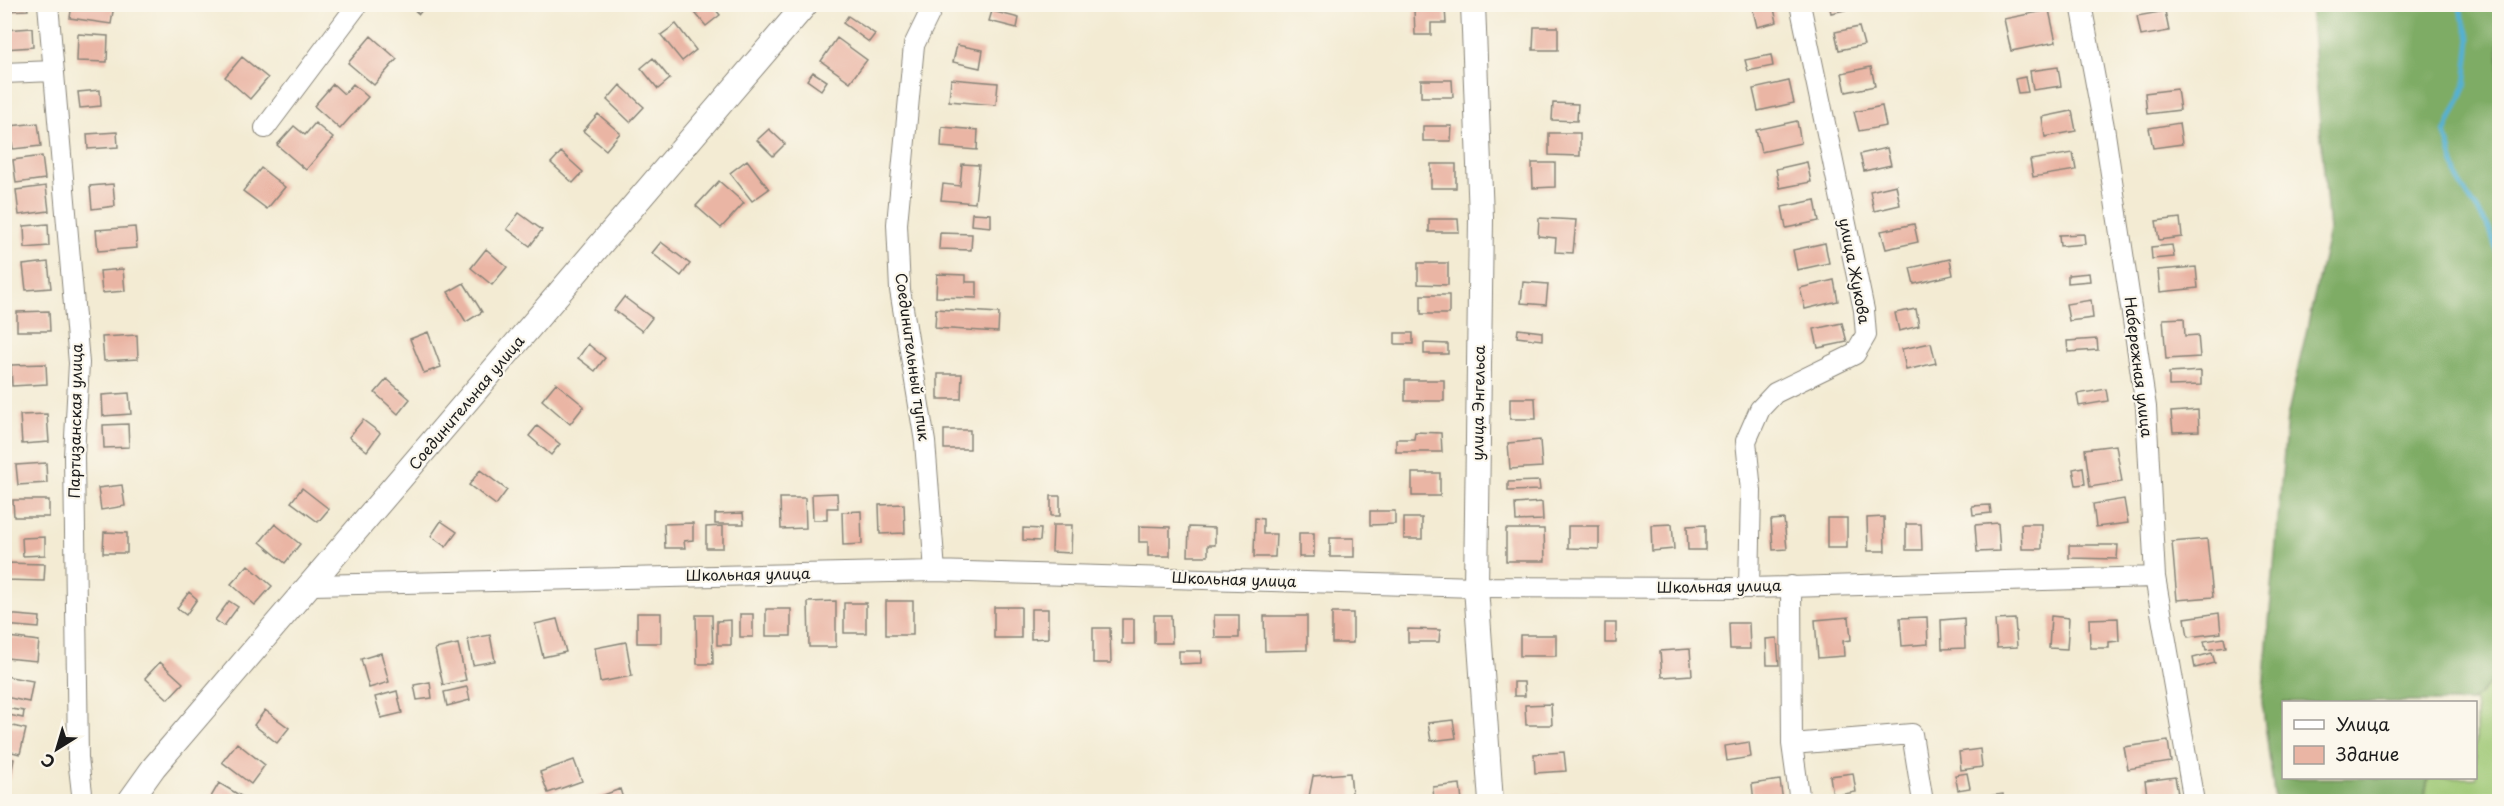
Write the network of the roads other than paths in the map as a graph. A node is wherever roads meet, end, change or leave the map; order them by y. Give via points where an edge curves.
1 (48, 4) edge
2 (358, 4) edge
3 (806, 4) edge
4 (934, 4) edge
5 (1473, 4) edge
6 (1800, 4) edge
7 (2081, 4) edge
8 (54, 71) junction
9 (4, 73) edge
10 (265, 128) dead end
11 (935, 571) junction
12 (2155, 577) junction
13 (312, 585) junction
14 (1791, 586) junction
15 (1476, 587) junction
16 (1749, 588) junction
17 (1792, 744) junction
18 (83, 801) edge
19 (129, 801) edge
20 (1491, 801) edge
21 (1800, 801) edge
22 (1923, 801) edge
23 (2194, 801) edge

1 - 8 street, Партизанская улица
2 - 10 street
3 - 13 street, Соединительная улица
4 - 11 street, Соединительный тупик via 914,45 897,224 900,290 925,442
5 - 15 street, улица Энгельса via 1481,218
6 - 16 street, улица Жукова via 1864,310 1866,336 1856,354 1775,393 1760,409 1746,441 1751,491
7 - 12 street, Набережная улица via 2104,127 2146,407
8 - 9 street
8 - 18 street, Партизанская улица via 79,363 74,456 78,758
11 - 13 street, Школьная улица
11 - 15 street, Школьная улица
12 - 14 street, Школьная улица
12 - 23 street, Набережная улица
13 - 19 street, Соединительная улица
14 - 16 street, Школьная улица
14 - 17 street
15 - 16 street, Школьная улица
15 - 20 street, улица Энгельса
17 - 21 street
17 - 22 street via 1912,734

